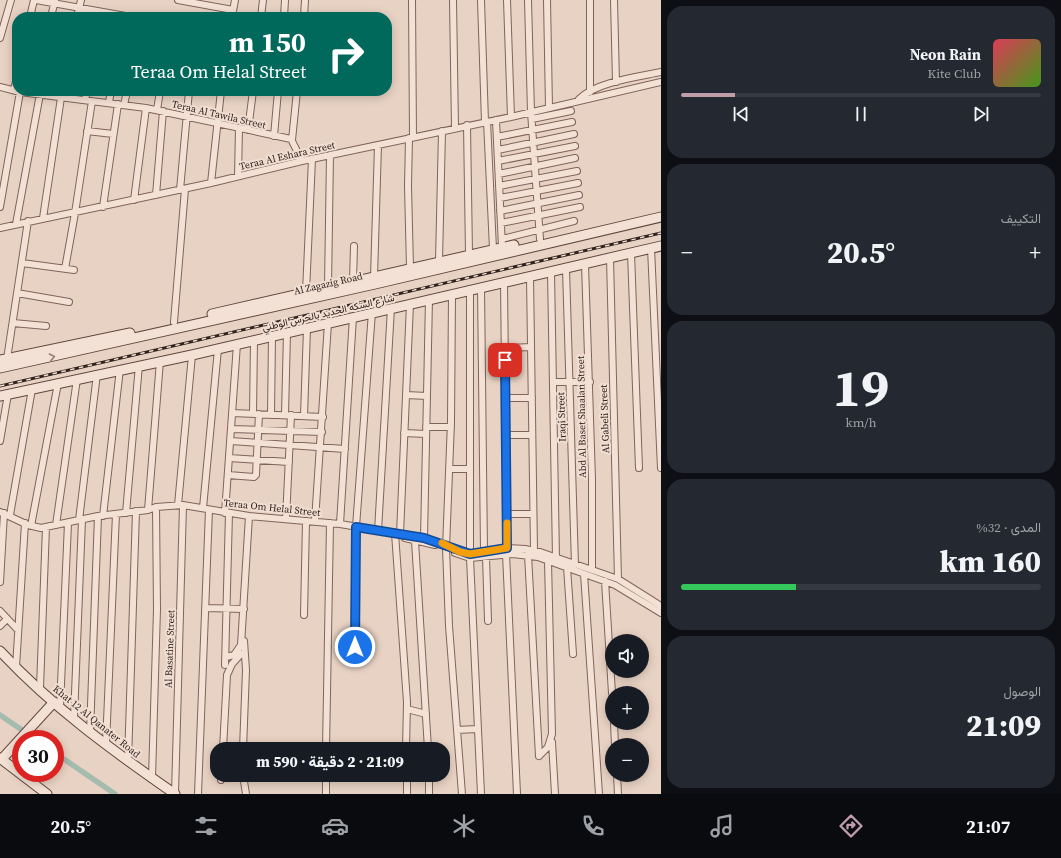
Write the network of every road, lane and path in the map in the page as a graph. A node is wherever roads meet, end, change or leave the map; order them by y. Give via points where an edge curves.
1 (11, 0) edge
2 (35, 0) edge
3 (81, 0) edge
4 (178, 0) edge
5 (235, 0) edge
6 (263, 0) edge
7 (285, 0) edge
8 (305, 0) edge
9 (412, 0) edge
10 (453, 0) edge
11 (481, 0) edge
12 (507, 0) edge
13 (528, 0) edge
14 (547, 0) edge
15 (590, 0) edge
16 (614, 0) edge
17 (55, 1) edge
18 (80, 7) junction
19 (31, 12) edge
20 (52, 12) edge
21 (79, 12) edge
22 (106, 12) edge
23 (225, 12) edge
24 (233, 12) edge
25 (262, 12) edge
26 (284, 12) edge
27 (304, 12) edge
28 (0, 38) edge
29 (661, 72) edge
30 (616, 82) junction
31 (661, 82) edge
32 (0, 87) edge
33 (12, 90) edge
34 (590, 92) junction
35 (16, 96) edge
36 (36, 96) edge
37 (62, 96) edge
38 (71, 96) edge
39 (88, 96) edge
40 (110, 96) edge
41 (125, 96) edge
42 (160, 96) edge
43 (188, 96) edge
44 (220, 96) edge
45 (252, 96) edge
46 (278, 96) edge
47 (296, 96) edge
48 (89, 100) junction
49 (578, 100) junction
50 (109, 102) junction
51 (121, 104) junction
52 (549, 107) junction
53 (146, 108) junction
54 (160, 111) junction
55 (571, 111) dead end
56 (531, 112) junction
57 (185, 116) junction
58 (511, 117) junction
59 (532, 119) junction
60 (496, 120) junction
61 (486, 121) junction
62 (572, 122) dead end
63 (217, 124) junction
64 (468, 125) junction
65 (239, 128) junction
66 (455, 128) junction
67 (248, 130) junction
68 (88, 131) junction
69 (442, 131) junction
70 (532, 131) junction
71 (113, 134) junction
72 (574, 134) dead end
73 (274, 136) junction
74 (497, 137) junction
75 (411, 138) junction
76 (292, 140) junction
77 (533, 143) junction
78 (378, 145) junction
79 (575, 146) dead end
80 (498, 150) junction
81 (330, 155) junction
82 (534, 155) junction
83 (575, 158) dead end
84 (312, 159) junction
85 (302, 161) junction
86 (498, 161) junction
87 (535, 167) junction
88 (577, 171) dead end
89 (499, 174) junction
90 (238, 176) junction
91 (536, 180) junction
92 (211, 183) junction
93 (578, 183) dead end
94 (499, 186) junction
95 (182, 189) junction
96 (536, 192) junction
97 (156, 195) junction
98 (579, 195) dead end
99 (500, 198) junction
100 (134, 200) junction
101 (537, 204) junction
102 (0, 207) edge
103 (102, 207) junction
104 (580, 207) dead end
105 (661, 210) edge
106 (500, 211) junction
107 (75, 213) junction
108 (538, 216) junction
109 (661, 217) edge
110 (43, 218) junction
111 (28, 221) junction
112 (574, 221) dead end
113 (501, 223) junction
114 (16, 224) junction
115 (0, 228) edge
116 (539, 235) junction
117 (502, 243) junction
118 (354, 246) dead end
119 (661, 246) edge
120 (651, 248) junction
121 (490, 252) junction
122 (631, 253) junction
123 (469, 254) junction
124 (610, 258) junction
125 (439, 261) junction
126 (22, 263) junction
127 (585, 264) junction
128 (410, 268) junction
129 (566, 268) junction
130 (64, 269) junction
131 (74, 270) dead end
132 (551, 272) junction
133 (374, 277) junction
134 (530, 277) junction
135 (353, 282) junction
136 (504, 282) junction
137 (328, 287) junction
138 (481, 287) junction
139 (470, 289) junction
140 (306, 292) junction
141 (17, 293) junction
142 (452, 294) junction
143 (429, 299) junction
144 (69, 302) dead end
145 (410, 304) junction
146 (391, 308) junction
147 (372, 312) junction
148 (211, 317) junction
149 (353, 317) junction
150 (174, 322) junction
151 (13, 323) junction
152 (328, 323) junction
153 (46, 326) dead end
154 (307, 328) junction
155 (287, 332) junction
156 (272, 336) junction
157 (254, 340) junction
158 (237, 344) junction
159 (531, 347) junction
160 (505, 348) junction
161 (218, 349) junction
162 (482, 350) junction
163 (470, 351) junction
164 (192, 355) junction
165 (29, 358) junction
166 (3, 359) edge
167 (160, 361) junction
168 (139, 365) junction
169 (0, 368) edge
170 (120, 369) junction
171 (97, 374) junction
172 (77, 379) junction
173 (553, 382) junction
174 (570, 382) junction
175 (590, 382) junction
176 (58, 383) junction
177 (32, 389) junction
178 (4, 395) edge
179 (406, 396) junction
180 (427, 396) junction
181 (506, 398) junction
182 (532, 398) junction
183 (232, 413) junction
184 (256, 414) junction
185 (271, 415) junction
186 (288, 415) junction
187 (304, 416) junction
188 (323, 417) junction
189 (426, 427) junction
190 (450, 427) junction
191 (232, 429) junction
192 (259, 429) junction
193 (290, 431) junction
194 (322, 432) junction
195 (404, 433) junction
196 (426, 434) junction
197 (506, 435) junction
198 (532, 435) junction
199 (0, 441) edge
200 (231, 441) junction
201 (259, 443) junction
202 (290, 444) junction
203 (321, 446) junction
204 (345, 449) junction
205 (229, 458) junction
206 (258, 460) junction
207 (289, 462) junction
208 (639, 468) dead end
209 (661, 468) edge
210 (449, 469) junction
211 (470, 469) junction
212 (228, 475) junction
213 (470, 482) junction
214 (483, 482) junction
215 (181, 505) junction
216 (156, 507) junction
217 (206, 509) junction
218 (148, 510) junction
219 (136, 512) junction
220 (5, 513) edge
221 (126, 513) junction
222 (227, 513) junction
223 (116, 514) junction
224 (507, 514) junction
225 (533, 514) junction
226 (101, 516) junction
227 (249, 516) junction
228 (286, 519) junction
229 (80, 520) junction
230 (471, 520) junction
231 (484, 520) junction
232 (306, 521) junction
233 (315, 522) junction
234 (25, 523) junction
235 (68, 523) junction
236 (330, 523) junction
237 (340, 524) junction
238 (56, 525) junction
239 (31, 526) junction
240 (46, 527) junction
241 (356, 527) junction
242 (378, 531) junction
243 (399, 534) junction
244 (424, 538) junction
245 (415, 541) junction
246 (446, 546) junction
247 (534, 550) junction
248 (507, 552) junction
249 (485, 554) junction
250 (528, 555) junction
251 (470, 556) junction
252 (556, 558) junction
253 (548, 561) junction
254 (575, 565) junction
255 (567, 567) junction
256 (592, 570) junction
257 (584, 574) junction
258 (618, 579) junction
259 (605, 581) junction
260 (0, 582) edge
261 (661, 606) edge
262 (206, 608) junction
263 (227, 608) junction
264 (244, 608) junction
265 (0, 611) edge
266 (661, 613) edge
267 (304, 615) dead end
268 (6, 620) junction
269 (488, 621) dead end
270 (0, 626) edge
271 (18, 630) junction
272 (243, 634) junction
273 (355, 647) dead end
274 (245, 650) junction
275 (0, 652) edge
276 (573, 654) dead end
277 (226, 657) junction
278 (226, 665) dead end
279 (16, 667) junction
280 (612, 686) edge
281 (40, 688) junction
282 (57, 704) junction
283 (407, 710) junction
284 (426, 714) junction
285 (74, 718) junction
286 (477, 728) junction
287 (457, 730) junction
288 (90, 732) junction
289 (552, 740) junction
290 (223, 742) edge
291 (243, 742) edge
292 (326, 742) edge
293 (406, 742) edge
294 (428, 742) edge
295 (106, 744) junction
296 (128, 761) junction
297 (1, 762) edge
298 (152, 778) junction
299 (244, 782) edge
300 (326, 782) edge
301 (406, 782) edge
302 (429, 782) edge
303 (617, 782) edge
304 (47, 794) edge
305 (175, 794) edge
306 (198, 794) edge
307 (246, 794) edge
308 (326, 794) edge
309 (407, 794) edge
310 (429, 794) edge
311 (462, 794) edge
312 (481, 794) edge
313 (517, 794) edge
314 (554, 794) edge
315 (599, 794) edge
316 (618, 794) edge

1 - 28 street
2 - 17 street
2 - 19 street
3 - 18 street
4 - 23 street
5 - 24 street
6 - 25 street
7 - 26 street
8 - 27 street
9 - 75 street
10 - 66 street
11 - 61 street
12 - 58 street
13 - 56 street
14 - 52 street
15 - 34 street
16 - 30 street
17 - 18 street
17 - 20 street
18 - 21 street
18 - 22 street
29 - 30 street, Teraa Al Eshara Street
30 - 34 street, Teraa Al Eshara Street
31 - 49 street, Teraa Al Eshara Street
32 - 33 street, Teraa Al Tawila Street
34 - 49 street, Teraa Al Eshara Street
35 - 102 street
36 - 114 street
37 - 110 street
38 - 48 street, Teraa Al Tawila Street
39 - 48 street
40 - 50 street
41 - 51 street
42 - 54 street
43 - 57 street
44 - 63 street
45 - 67 street
46 - 73 street
47 - 76 street
48 - 50 street, Teraa Al Tawila Street
48 - 68 street
49 - 52 street, Teraa Al Eshara Street
50 - 51 street, Teraa Al Tawila Street
51 - 53 street, Teraa Al Tawila Street
51 - 71 street
52 - 56 street, Teraa Al Eshara Street
53 - 54 street, Teraa Al Tawila Street
53 - 100 street
54 - 57 street, Teraa Al Tawila Street
54 - 97 street
55 - 59 street
56 - 58 street, Teraa Al Eshara Street
56 - 59 street
57 - 63 street, Teraa Al Tawila Street
57 - 95 street
58 - 60 street, Teraa Al Eshara Street
59 - 70 street
60 - 61 street, Teraa Al Eshara Street
60 - 74 street
61 - 64 street, Teraa Al Eshara Street
61 - 121 street
62 - 70 street
63 - 65 street, Teraa Al Tawila Street
63 - 92 street
64 - 66 street, Teraa Al Eshara Street
64 - 123 street
65 - 67 street, Teraa Al Tawila Street
65 - 90 street
66 - 69 street, Teraa Al Eshara Street
67 - 73 street, Teraa Al Tawila Street
68 - 71 street
68 - 107 street
69 - 75 street, Teraa Al Eshara Street
69 - 125 street
70 - 74 street
70 - 77 street
71 - 103 street
72 - 77 street
73 - 76 street, Teraa Al Tawila Street
74 - 80 street
75 - 78 street, Teraa Al Eshara Street
75 - 128 street via 408,186
76 - 85 street
77 - 80 street
77 - 82 street
78 - 81 street, Teraa Al Eshara Street
78 - 133 street
79 - 82 street
80 - 86 street
81 - 84 street, Teraa Al Eshara Street
81 - 137 street
82 - 86 street
82 - 87 street
83 - 87 street
84 - 85 street, Teraa Al Eshara Street
84 - 140 street
85 - 90 street, Teraa Al Eshara Street
86 - 89 street
87 - 89 street
87 - 91 street
88 - 91 street
89 - 94 street
90 - 92 street, Teraa Al Eshara Street
91 - 94 street
91 - 96 street
92 - 95 street, Teraa Al Eshara Street
93 - 96 street
94 - 99 street
95 - 97 street, Teraa Al Eshara Street
95 - 150 street
96 - 99 street
96 - 101 street
97 - 100 street, Teraa Al Eshara Street
98 - 101 street
99 - 106 street
100 - 103 street, Teraa Al Eshara Street
101 - 106 street
101 - 108 street
103 - 107 street, Teraa Al Eshara Street
104 - 108 street
105 - 116 main road, Al Zagazig Road
106 - 113 street
107 - 110 street, Teraa Al Eshara Street
107 - 130 street
108 - 113 street
108 - 116 street
109 - 121 main road, Al Zagazig Road
110 - 111 street, Teraa Al Eshara Street
111 - 114 street, Teraa Al Eshara Street
111 - 126 street
112 - 116 street
113 - 117 street
114 - 115 street, Teraa Al Eshara Street
116 - 117 main road, Al Zagazig Road
117 - 121 main road, Al Zagazig Road
118 - 135 street
119 - 120 main road, شارع السكه الحديد بالحرس الوطني
120 - 122 main road, شارع السكه الحديد بالحرس الوطني
120 - 209 street
121 - 123 main road, Al Zagazig Road
121 - 148 main road, Al Zagazig Road
122 - 124 main road, شارع السكه الحديد بالحرس الوطني
122 - 208 street
123 - 125 main road, Al Zagazig Road
124 - 127 main road, شارع السكه الحديد بالحرس الوطني
124 - 258 street, Al Gabeli Street
125 - 128 main road, Al Zagazig Road
126 - 130 street
126 - 141 street
127 - 129 main road, شارع السكه الحديد بالحرس الوطني
127 - 175 street, Abd Al Baset Shaalan Street
128 - 133 main road, Al Zagazig Road
129 - 132 main road, شارع السكه الحديد بالحرس الوطني
129 - 174 street, Iraqi Street
130 - 131 street
132 - 134 main road, شارع السكه الحديد بالحرس الوطني
132 - 173 street
133 - 135 main road, Al Zagazig Road
134 - 136 main road, شارع السكه الحديد بالحرس الوطني
134 - 159 street
135 - 137 main road, Al Zagazig Road
136 - 138 main road, شارع السكه الحديد بالحرس الوطني
136 - 160 street
137 - 140 main road, Al Zagazig Road
138 - 139 main road, شارع السكه الحديد بالحرس الوطني
138 - 162 street
139 - 142 main road, شارع السكه الحديد بالحرس الوطني
139 - 163 street
140 - 148 main road, Al Zagazig Road
141 - 144 street
141 - 151 street
142 - 143 main road, شارع السكه الحديد بالحرس الوطني
142 - 190 street
143 - 145 main road, شارع السكه الحديد بالحرس الوطني
143 - 180 street
145 - 146 main road, شارع السكه الحديد بالحرس الوطني
145 - 179 street
146 - 147 main road, شارع السكه الحديد بالحرس الوطني
146 - 242 street
147 - 149 main road, شارع السكه الحديد بالحرس الوطني
147 - 241 street
148 - 150 main road, Al Zagazig Road
165 -> 148 main road, Al Zagazig Road
149 - 152 main road, شارع السكه الحديد بالحرس الوطني
149 - 204 street
150 - 165 main road, Al Zagazig Road
151 - 153 street
151 - 166 street
152 - 154 main road, شارع السكه الحديد بالحرس الوطني
152 - 188 street
154 - 155 main road, شارع السكه الحديد بالحرس الوطني
154 - 187 street
155 - 156 main road, شارع السكه الحديد بالحرس الوطني
155 - 186 street
156 - 157 main road, شارع السكه الحديد بالحرس الوطني
156 - 185 street
157 - 158 main road, شارع السكه الحديد بالحرس الوطني
157 - 184 street
158 - 161 main road, شارع السكه الحديد بالحرس الوطني
158 - 183 street
159 - 160 street
159 - 182 street
160 - 181 street
161 - 164 main road, شارع السكه الحديد بالحرس الوطني
161 - 217 street
162 - 163 street
162 - 214 street
163 - 211 street
164 - 167 main road, شارع السكه الحديد بالحرس الوطني
164 - 215 street, Al Basatine Street
165 - 166 main road, Al Zagazig Road
165 - 169 main road, Al Zagazig Road
167 - 168 main road, شارع السكه الحديد بالحرس الوطني
167 - 218 street
168 - 170 main road, شارع السكه الحديد بالحرس الوطني
168 - 221 street
170 - 171 main road, شارع السكه الحديد بالحرس الوطني
170 - 226 street
171 - 172 main road, شارع السكه الحديد بالحرس الوطني
171 - 229 street
172 - 176 main road, شارع السكه الحديد بالحرس الوطني
172 - 238 street
173 - 174 street
173 - 252 street
174 - 175 street
174 - 254 street, Iraqi Street
175 - 256 street, Abd Al Baset Shaalan Street
176 - 177 main road, شارع السكه الحديد بالحرس الوطني
176 - 239 street
177 - 178 main road, شارع السكه الحديد بالحرس الوطني
177 - 220 street
178 - 199 street
179 - 180 street
179 - 195 street
180 - 189 street
181 - 182 street
181 - 197 street
182 - 198 street
183 - 184 street
183 - 191 street
184 - 185 street
184 - 192 street
185 - 186 street
186 - 187 street
186 - 193 street
187 - 188 street
188 - 194 street
189 - 190 street
189 - 196 street
190 - 210 street
191 - 192 street
191 - 200 street
192 - 193 street
192 - 201 street
193 - 194 street
193 - 202 street
194 - 203 street
195 - 196 street
195 - 243 street
196 - 244 street
197 - 198 street
197 - 224 street
198 - 225 street
200 - 201 street
200 - 205 street
201 - 202 street
201 - 206 street
202 - 203 street
202 - 207 street
203 - 204 street
203 - 233 street
204 - 237 street
205 - 206 street
205 - 212 street
206 - 207 street
206 - 212 street via 256,476
207 - 228 street
210 - 211 street
210 - 246 street
211 - 213 street
212 - 222 street
213 - 214 street
213 - 230 street
214 - 231 street
215 - 216 street, Teraa Om Helal Street
215 - 217 street, Teraa Om Helal Street
215 - 305 street, Al Basatine Street
216 - 218 street, Teraa Om Helal Street
216 - 298 street via 157,609
217 - 222 street, Teraa Om Helal Street
217 - 262 street
218 - 219 street, Teraa Om Helal Street
219 - 221 street, Teraa Om Helal Street
219 - 296 street
220 - 234 street, Teraa Om Helal Street
220 - 260 street
221 - 223 street, Teraa Om Helal Street
222 - 227 street, Teraa Om Helal Street
222 - 263 street
223 - 226 street, Teraa Om Helal Street
223 - 295 street
224 - 225 street
224 - 248 street
225 - 247 street
226 - 229 street, Teraa Om Helal Street
226 - 288 street
227 - 228 street, Teraa Om Helal Street
227 - 264 street
228 - 232 street, Teraa Om Helal Street
229 - 235 street, Teraa Om Helal Street
229 - 285 street
230 - 231 street
230 - 251 street
231 - 249 street
232 - 233 street, Teraa Om Helal Street
232 - 267 street
233 - 236 street, Teraa Om Helal Street
234 - 239 street, Teraa Om Helal Street
234 - 271 street
235 - 238 street, Teraa Om Helal Street
235 - 282 street
236 - 237 street, Teraa Om Helal Street
236 - 292 street
237 - 241 street, Teraa Om Helal Street
238 - 240 street, Teraa Om Helal Street
239 - 240 street, Teraa Om Helal Street
240 - 281 street
241 - 242 street, Teraa Om Helal Street
241 - 273 street
242 - 243 street, Teraa Om Helal Street
243 - 244 street, Teraa Om Helal Street
243 - 245 street, Teraa Om Helal Street
243 - 283 street
244 - 246 street, Teraa Om Helal Street
245 - 246 street, Teraa Om Helal Street
245 - 284 street
246 - 251 street, Teraa Om Helal Street via 461,556
246 - 287 street
247 - 248 street, Teraa Om Helal Street
247 - 252 street, Teraa Om Helal Street
248 - 249 street, Teraa Om Helal Street
248 - 250 street, Teraa Om Helal Street
248 - 313 street
249 - 251 street, Teraa Om Helal Street
249 - 269 street
250 - 253 street, Teraa Om Helal Street
250 - 289 street via 539,756
251 - 286 street
252 - 254 street, Teraa Om Helal Street
253 - 255 street, Teraa Om Helal Street
253 - 289 street
254 - 256 street, Teraa Om Helal Street
255 - 257 street, Teraa Om Helal Street
255 - 276 street
256 - 258 street, Teraa Om Helal Street
257 - 259 street, Teraa Om Helal Street
257 - 315 street
258 - 261 street, Teraa Om Helal Street
259 - 266 street, Teraa Om Helal Street via 628,591
259 - 280 street
262 - 263 street
262 - 306 street
263 - 264 street
263 - 277 street
264 - 272 street
265 - 268 street
268 - 270 street
268 - 271 street
271 - 279 street
272 - 274 street
272 - 277 street via 238,652
274 - 290 street via 227,674
274 - 291 street
275 - 279 main road, Khat 12 Al Qanater Road
277 - 278 street
279 - 281 main road, Khat 12 Al Qanater Road
281 - 282 main road, Khat 12 Al Qanater Road
282 - 285 main road, Khat 12 Al Qanater Road
282 - 297 main road via 40,717
283 - 284 street
283 - 293 street
284 - 294 street
285 - 288 main road, Khat 12 Al Qanater Road
286 - 287 street
286 - 312 street
287 - 311 street
288 - 295 main road, Khat 12 Al Qanater Road
289 - 314 street
295 - 296 main road, Khat 12 Al Qanater Road
296 - 298 main road, Khat 12 Al Qanater Road
297 - 304 main road
298 - 305 main road, Khat 12 Al Qanater Road
299 - 307 street
300 - 308 street
301 - 309 street
302 - 310 street
303 - 316 street

